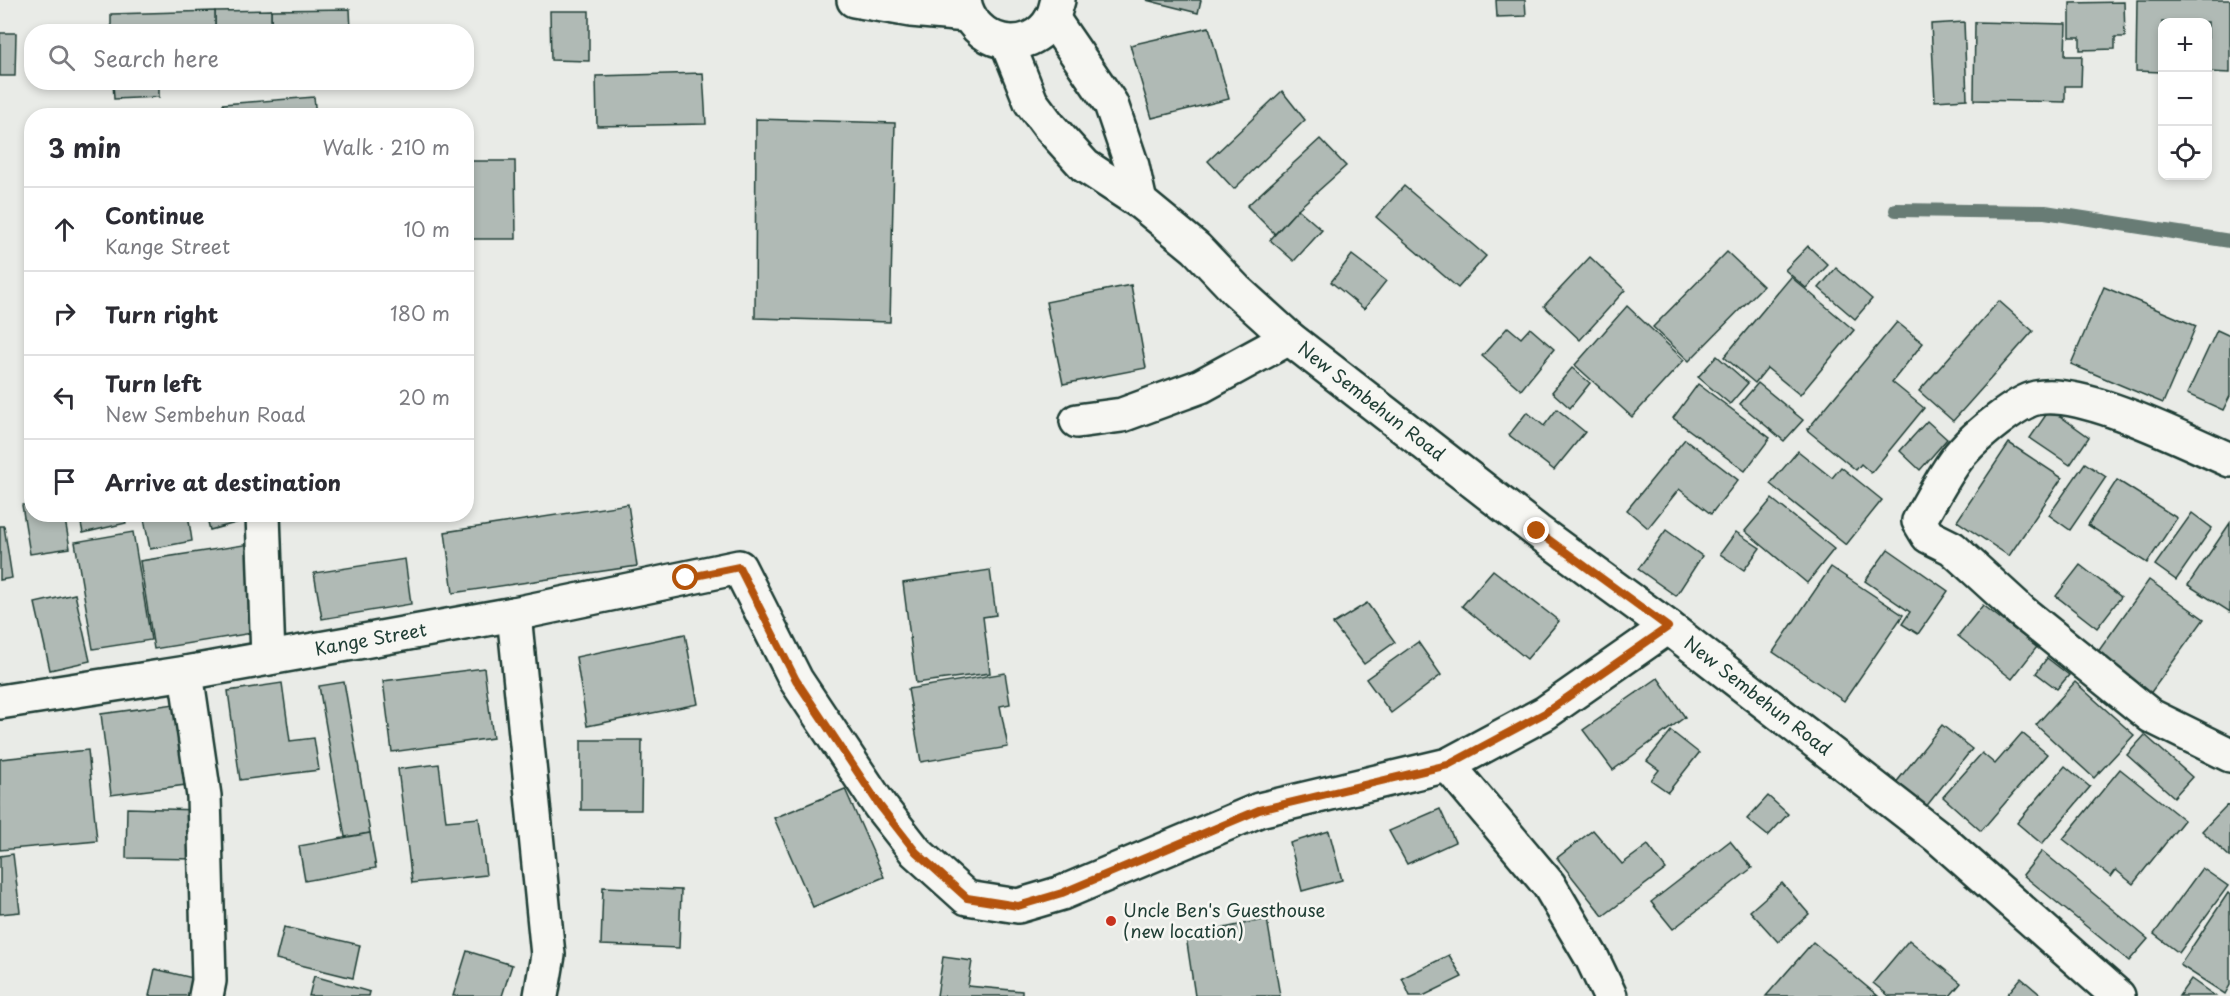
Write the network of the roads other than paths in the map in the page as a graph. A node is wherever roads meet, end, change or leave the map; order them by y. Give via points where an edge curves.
1 (854, 0) edge
2 (966, 8) edge
3 (1055, 9) edge
4 (1007, 42) junction
5 (1140, 202) junction
6 (1289, 338) junction
7 (1077, 421) dead end
8 (2230, 460) edge
9 (263, 522) edge
10 (514, 614) junction
11 (1668, 627) junction
12 (268, 658) junction
13 (186, 673) junction
14 (0, 702) edge
15 (2230, 755) edge
16 (1448, 765) junction
17 (206, 996) edge
18 (542, 996) edge
19 (1610, 996) edge
20 (2118, 996) edge

1 - 2 street via 911,10
2 - 4 street via 978,29 990,38
3 - 4 street via 1041,32 1025,40
3 - 5 street via 1111,104
4 - 5 street, New Sembehun Road via 1031,102 1048,126 1085,166
5 - 6 street, New Sembehun Road via 1196,248
6 - 7 street via 1201,386 1122,415
6 - 11 street, New Sembehun Road via 1537,531
8 - 15 street via 2088,402 2058,396 2034,398 1995,421 1961,452 1919,520 1928,536 1952,548 2022,612 2151,716
9 - 12 street
10 - 12 street, Kange Street
10 - 16 street, Kange Street via 739,567 796,680 880,806 916,852 967,898 1018,906 1062,893 1259,810
10 - 18 street via 548,955
11 - 16 street via 1545,713
11 - 20 street, New Sembehun Road via 1937,836
12 - 13 street, Kange Street
13 - 14 street, Kange Street
13 - 17 street via 204,796 209,981
16 - 19 street via 1549,885

